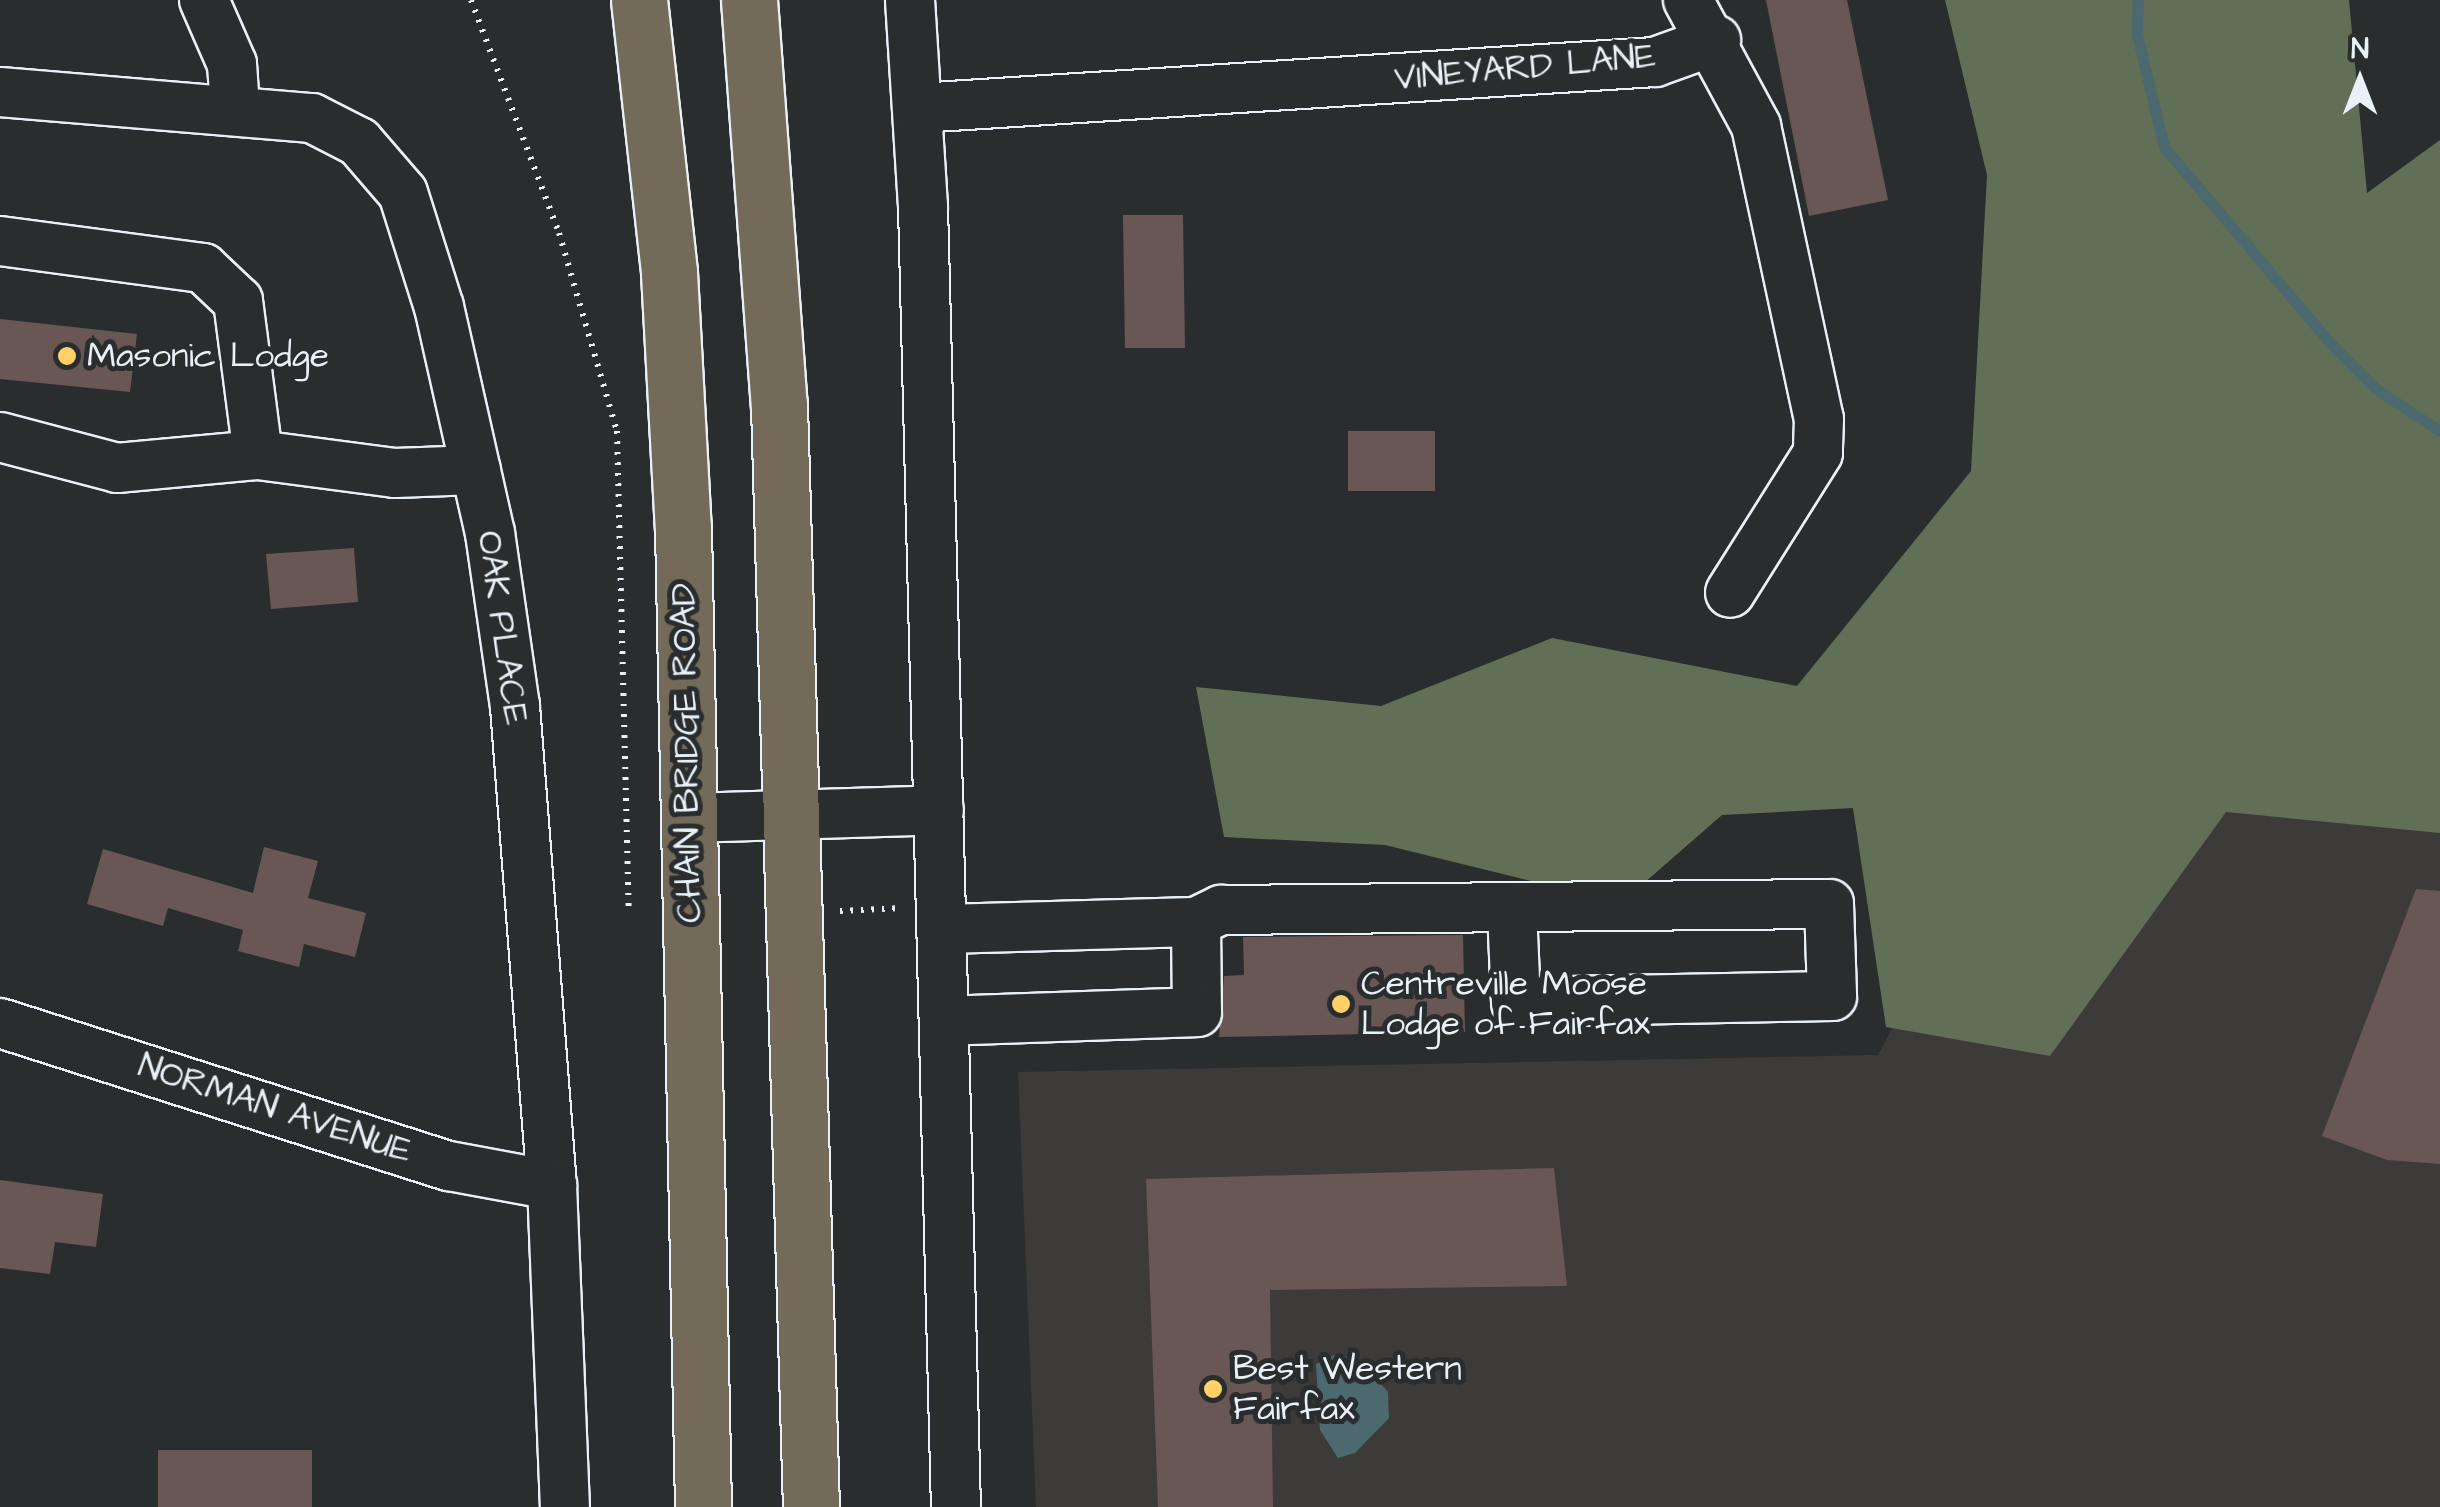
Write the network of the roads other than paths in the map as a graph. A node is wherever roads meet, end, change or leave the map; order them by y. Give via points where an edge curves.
1 (204, 0) edge
2 (639, 0) edge
3 (749, 0) edge
4 (910, 0) edge
5 (1688, 0) edge
6 (1716, 40) junction
7 (0, 92) edge
8 (235, 108) junction
9 (918, 108) junction
10 (0, 241) edge
11 (0, 436) edge
12 (258, 456) junction
13 (476, 470) junction
14 (1730, 593) dead end
15 (939, 810) junction
16 (790, 815) junction
17 (689, 818) junction
18 (1512, 910) junction
19 (925, 918) junction
20 (1196, 922) junction
21 (944, 1021) junction
22 (0, 1023) edge
23 (552, 1185) junction
24 (565, 1507) edge
25 (703, 1507) edge
26 (810, 1507) edge
27 (956, 1507) edge

1 - 8 street via 232,64
2 - 17 main road, CHAIN BRIDGE ROAD via 676,377
3 - 16 main road via 773,278
4 - 9 street
5 - 6 street
6 - 9 street, VINEYARD LANE via 1654,62
6 - 14 street via 1756,126 1819,419 1818,453
7 - 8 street, OAK PLACE
8 - 13 street, OAK PLACE via 323,122 359,142 403,193
9 - 15 street
10 - 12 street via 203,268 238,301
11 - 12 street via 117,468
12 - 13 street via 395,473
13 - 23 street, OAK PLACE via 515,706
15 - 16 street
15 - 19 street
16 - 17 street
16 - 26 main road
17 - 25 main road, CHAIN BRIDGE ROAD
18 - 18 street via 1829,904 1832,996 1516,1002
18 - 20 street via 1221,910
19 - 20 street
19 - 21 street
20 - 21 street via 1198,1012
21 - 27 street
22 - 23 street, NORMAN AVENUE via 449,1166
23 - 24 street, OAK PLACE

